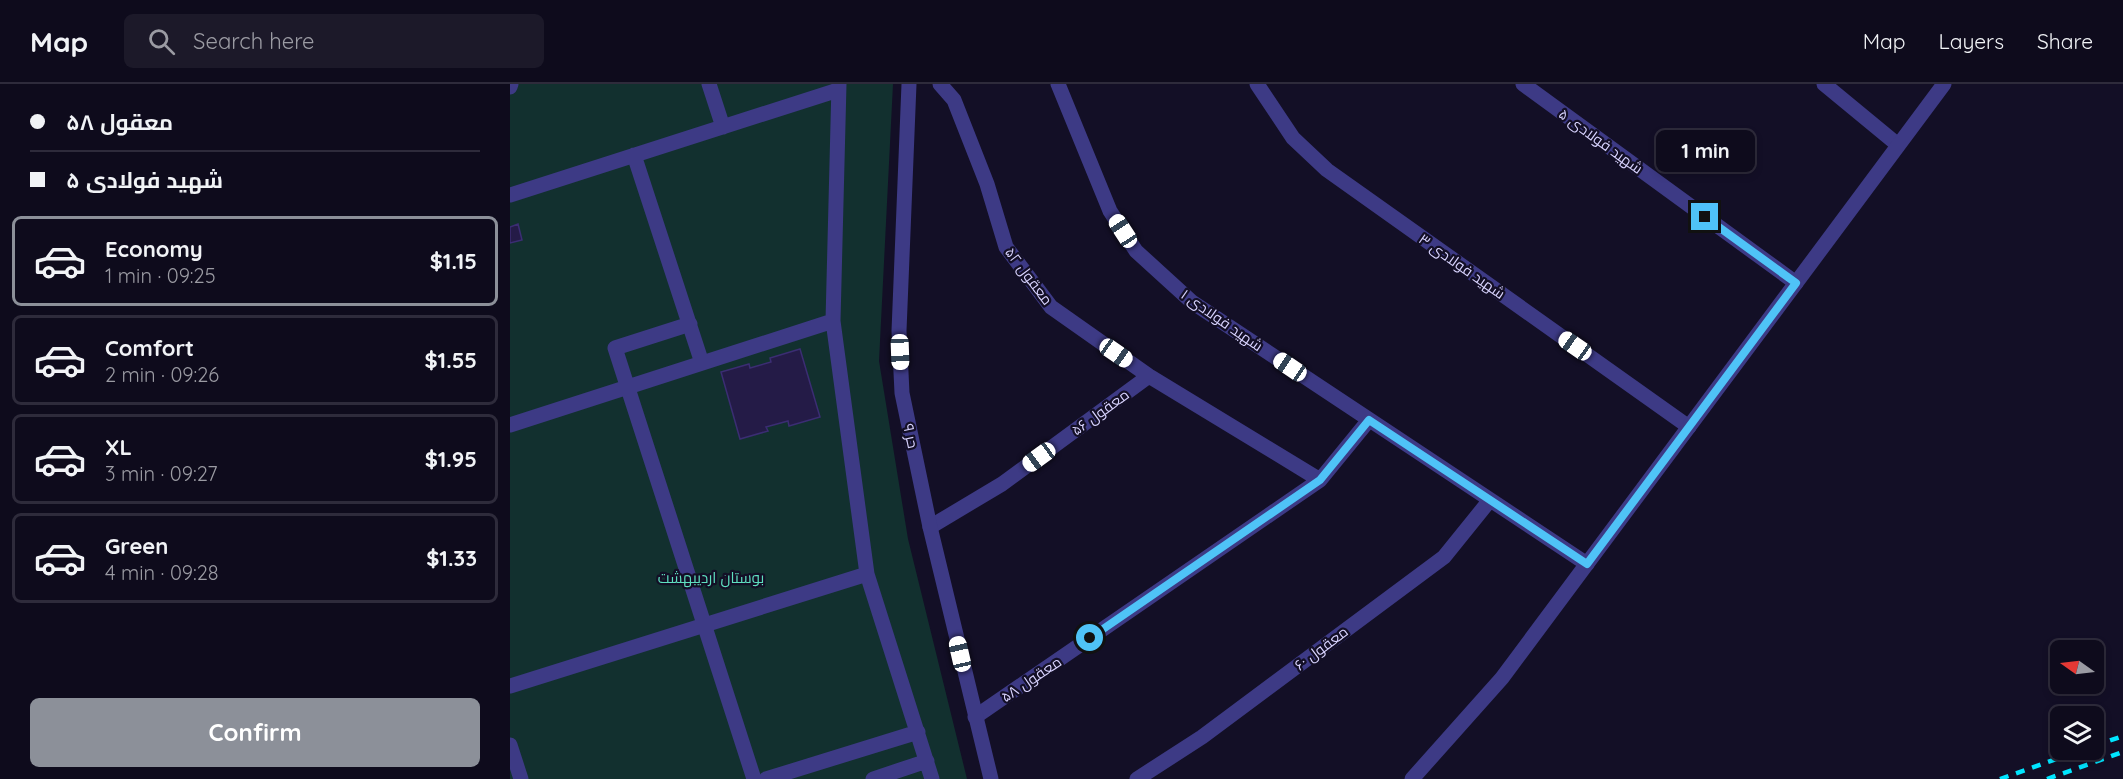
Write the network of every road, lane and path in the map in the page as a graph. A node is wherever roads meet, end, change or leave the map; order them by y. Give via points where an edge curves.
1 (709, 84) edge
2 (909, 84) edge
3 (940, 84) edge
4 (1058, 84) edge
5 (1257, 84) edge
6 (1523, 84) edge
7 (1824, 84) edge
8 (1944, 84) edge
9 (839, 87) edge
10 (723, 127) junction
11 (1898, 145) junction
12 (634, 155) junction
13 (510, 195) edge
14 (1796, 283) junction
15 (833, 321) junction
16 (690, 324) junction
17 (702, 363) junction
18 (1149, 376) junction
19 (628, 387) junction
20 (1369, 420) junction
21 (510, 425) edge
22 (1689, 427) junction
23 (1320, 480) junction
24 (1490, 500) junction
25 (930, 527) junction
26 (1587, 564) junction
27 (867, 574) junction
28 (704, 625) junction
29 (510, 686) edge
30 (975, 717) junction
31 (918, 732) junction
32 (510, 745) edge
33 (927, 761) junction
34 (521, 779) edge
35 (754, 779) edge
36 (766, 779) edge
37 (873, 779) edge
38 (932, 779) edge
39 (991, 779) edge
40 (1137, 779) edge
41 (1412, 779) edge

1 - 10 street
2 - 25 street, حر ۹ via 899,331 902,393
3 - 18 street, معقول ۵۲ via 954,100 987,184 1006,247 1051,306
4 - 20 street, شهید فولادی ۱ via 1110,211 1136,251 1192,302
5 - 22 street, شهید فولادی ۳ via 1293,138 1327,170
6 - 14 street, شهید فولادی ۵
7 - 11 street
8 - 11 street
9 - 10 street
9 - 15 street
10 - 12 street
11 - 14 street
12 - 13 street
12 - 16 street
14 - 22 street
15 - 17 street
15 - 27 street
16 - 17 street
16 - 19 street via 615,348
17 - 19 street
18 - 23 street, معقول ۵۲
18 - 25 street, معقول ۵۶ via 1002,484
19 - 21 street
19 - 28 street
20 - 23 street, معقول ۵۸
20 - 24 street, شهید فولادی ۱
22 - 26 street
23 - 30 street, معقول ۵۸
24 - 26 street, شهید فولادی ۱
24 - 40 street, معقول ۶۰ via 1444,557 1202,737
25 - 30 street, حر ۹
26 - 41 street via 1502,678
27 - 28 street
27 - 31 street
28 - 29 street
28 - 35 street
30 - 39 street, حر ۹
31 - 33 street
31 - 36 street
32 - 34 street
33 - 37 street
33 - 38 street

